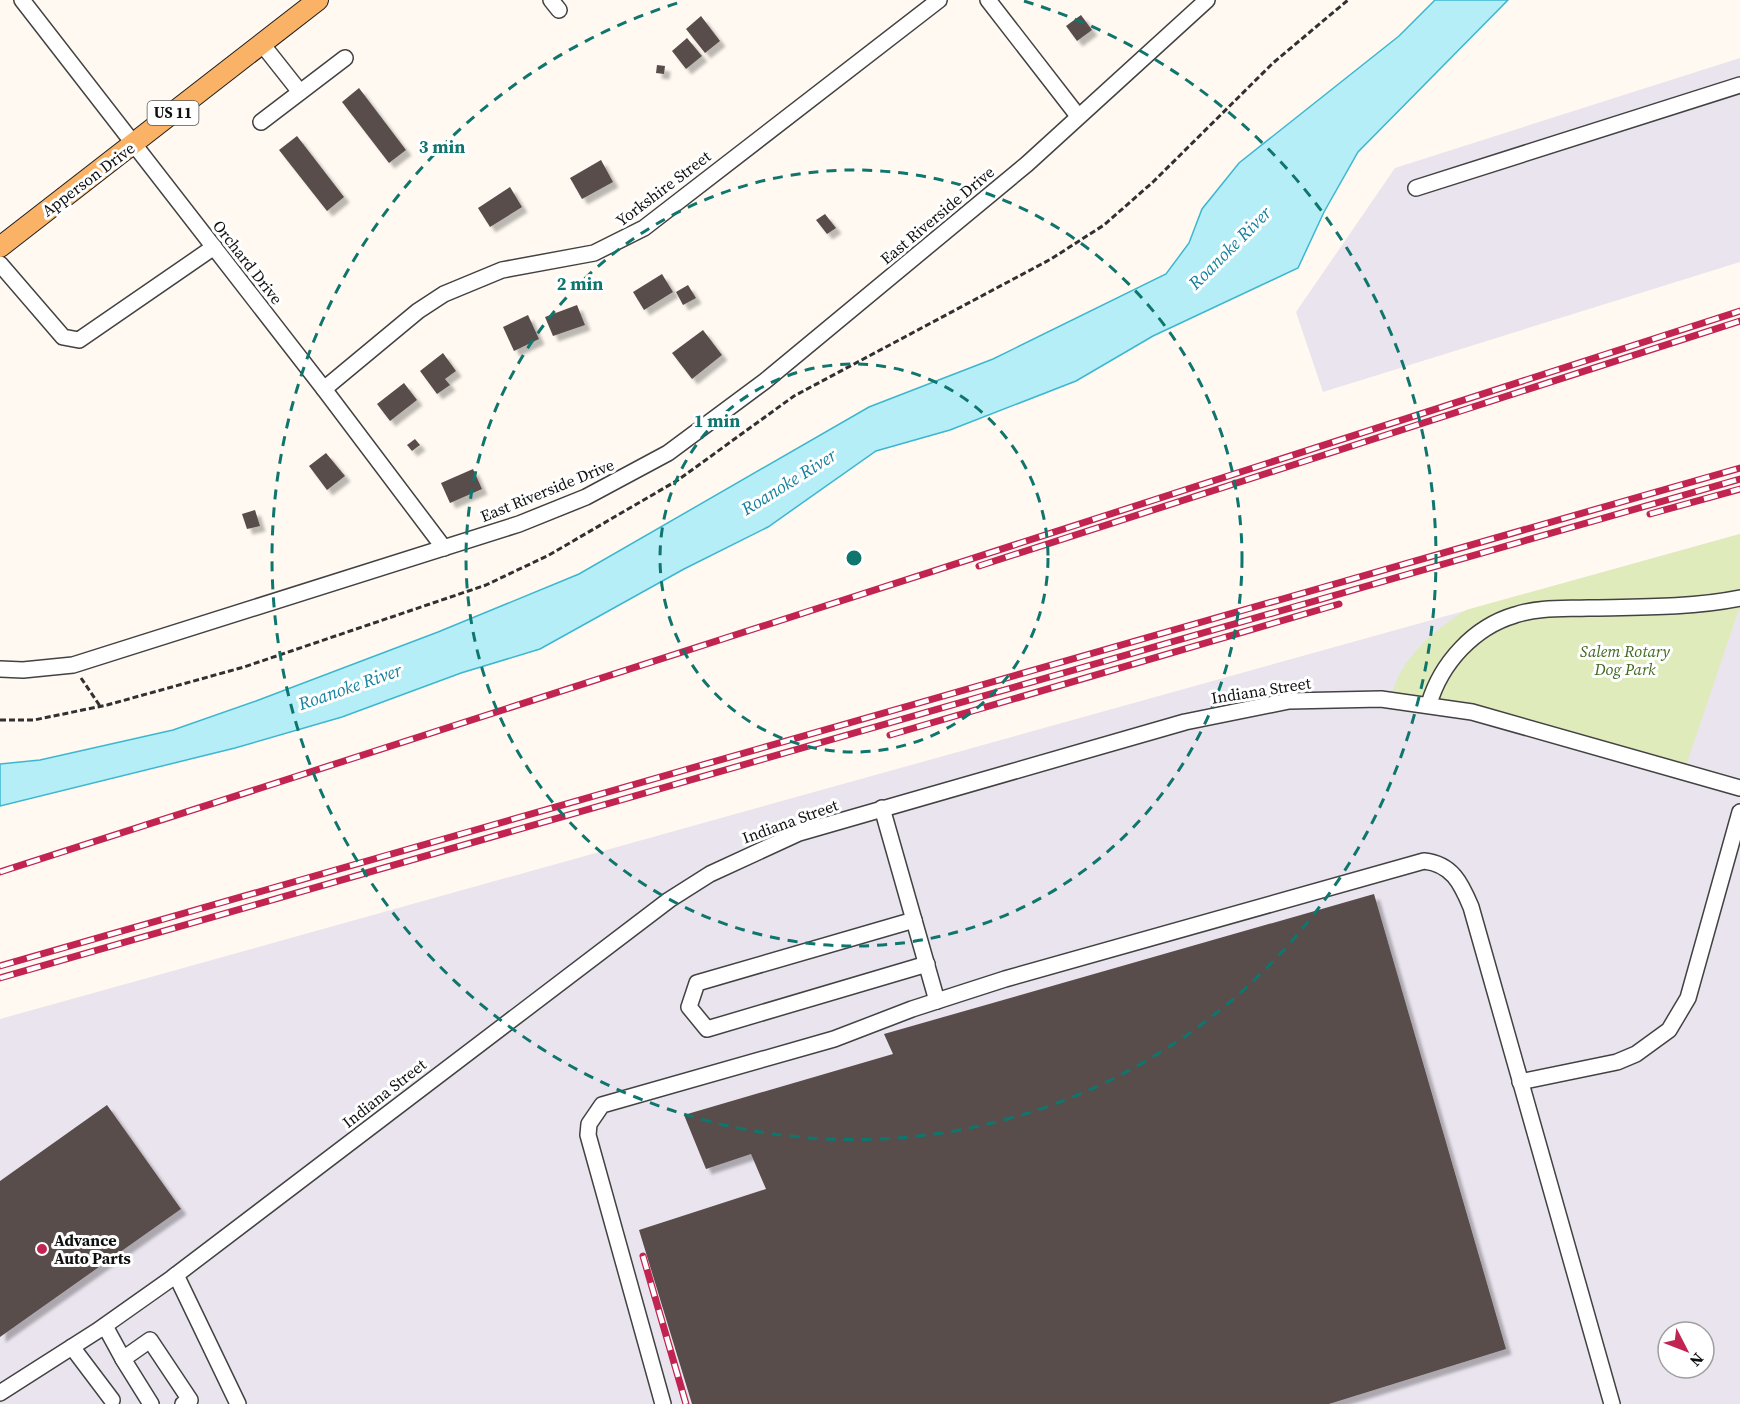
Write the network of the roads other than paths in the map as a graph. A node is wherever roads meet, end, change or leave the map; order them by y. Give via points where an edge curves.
1 (22, 0) edge
2 (318, 0) edge
3 (939, 0) edge
4 (988, 0) edge
5 (1207, 0) edge
6 (262, 44) junction
7 (345, 58) dead end
8 (1740, 85) edge
9 (300, 92) junction
10 (1078, 116) junction
11 (261, 122) dead end
12 (134, 144) junction
13 (1416, 188) dead end
14 (0, 247) edge
15 (214, 247) junction
16 (0, 264) edge
17 (324, 389) junction
18 (444, 548) junction
19 (1740, 598) edge
20 (0, 669) edge
21 (1429, 704) junction
22 (1740, 788) edge
23 (882, 808) junction
24 (1740, 812) edge
25 (914, 920) junction
26 (927, 964) junction
27 (937, 1001) junction
28 (1520, 1082) junction
29 (176, 1275) junction
30 (105, 1326) junction
31 (72, 1347) junction
32 (123, 1359) junction
33 (4, 1396) edge
34 (112, 1400) dead end
35 (152, 1404) edge
36 (183, 1404) edge
37 (238, 1404) edge
38 (663, 1404) edge
39 (1612, 1404) edge

1 - 12 street, Orchard Drive
2 - 6 main road, Apperson Drive / US 11
3 - 17 street, Yorkshire Street via 644,228 594,253 502,270 444,294
4 - 10 street
5 - 10 street, East Riverside Drive
6 - 9 street
6 - 12 main road, Apperson Drive / US 11
7 - 9 street
8 - 13 street
9 - 11 street
10 - 18 street, East Riverside Drive via 1027,164 765,381 668,453 586,497
12 - 14 main road, Apperson Drive / US 11
12 - 15 street, Orchard Drive
15 - 16 street via 79,340 63,337
15 - 17 street, Orchard Drive
17 - 18 street, Orchard Drive
18 - 20 street, East Riverside Drive via 73,665
19 - 21 street via 1677,606 1540,609 1514,615 1479,633 1456,654
21 - 22 street, Indiana Street via 1530,728
21 - 23 street, Indiana Street via 1335,698 1237,710 1174,724
23 - 25 street
23 - 29 street, Indiana Street via 799,833 754,852 669,900
24 - 28 street via 1688,998 1669,1030 1636,1054 1617,1062
25 - 26 street
25 - 26 street via 697,983 689,1007 707,1029
26 - 27 street
27 - 28 street via 1311,892 1424,861 1434,862 1453,873 1471,908
27 - 38 street via 834,1040 610,1101 594,1113 588,1135
28 - 39 street
29 - 30 street, Indiana Street
29 - 37 street
30 - 31 street, Indiana Street
30 - 32 street
31 - 33 street, Indiana Street
31 - 34 street
32 - 35 street
32 - 36 street via 150,1340 190,1400

